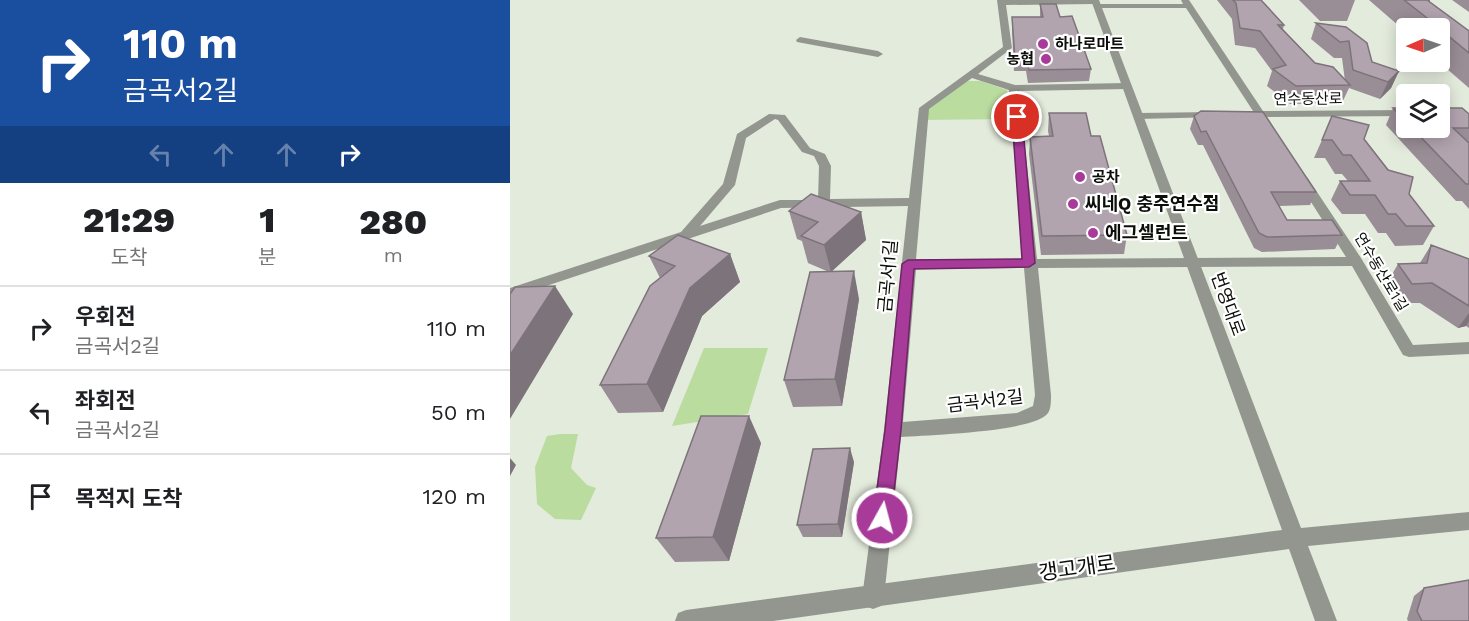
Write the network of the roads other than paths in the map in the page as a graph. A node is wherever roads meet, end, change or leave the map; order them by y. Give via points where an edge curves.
1 (1001, 1) edge
2 (1096, 3) edge
3 (1187, 3) edge
4 (800, 40) dead end
5 (878, 54) dead end
6 (971, 75) junction
7 (1127, 86) junction
8 (1014, 88) junction
9 (1396, 113) edge
10 (1260, 114) junction
11 (1138, 116) junction
12 (1278, 142) edge
13 (1298, 172) edge
14 (914, 202) junction
15 (824, 203) junction
16 (685, 235) junction
17 (1356, 261) junction
18 (1192, 262) junction
19 (1029, 263) junction
20 (908, 264) junction
21 (510, 293) edge
22 (1469, 348) edge
23 (893, 430) junction
24 (1469, 520) edge
25 (1295, 538) junction
26 (873, 598) junction
27 (686, 621) edge
28 (1326, 621) edge

1 - 2 street
1 - 6 street, 금곡서1길 via 1008,48
2 - 3 street
2 - 7 street, 번영대로
3 - 10 street
4 - 5 street
6 - 8 street
6 - 14 street, 금곡서1길 via 924,108
7 - 8 street
7 - 11 street, 번영대로
8 - 19 street, 금곡서2길
9 - 10 street, 연수동산로
10 - 11 street, 연수동산로
10 - 12 street
11 - 18 street, 번영대로
13 - 17 street, 연수동산로1길
14 - 15 street
14 - 20 street, 금곡서1길
15 - 16 street via 780,204
15 - 16 street via 825,166 819,154 806,150 781,117 773,116 741,136 729,185
16 - 21 street
17 - 18 street
17 - 22 street, 연수동산로1길 via 1409,351
18 - 19 street
18 - 25 street, 번영대로
19 - 20 street
19 - 23 street, 금곡서2길 via 1043,395 1041,410 1017,420
20 - 23 street, 금곡서1길
23 - 26 street, 금곡서1길
24 - 25 street, 갱고개로
25 - 26 street, 갱고개로
25 - 28 street, 번영대로
26 - 27 street, 갱고개로

